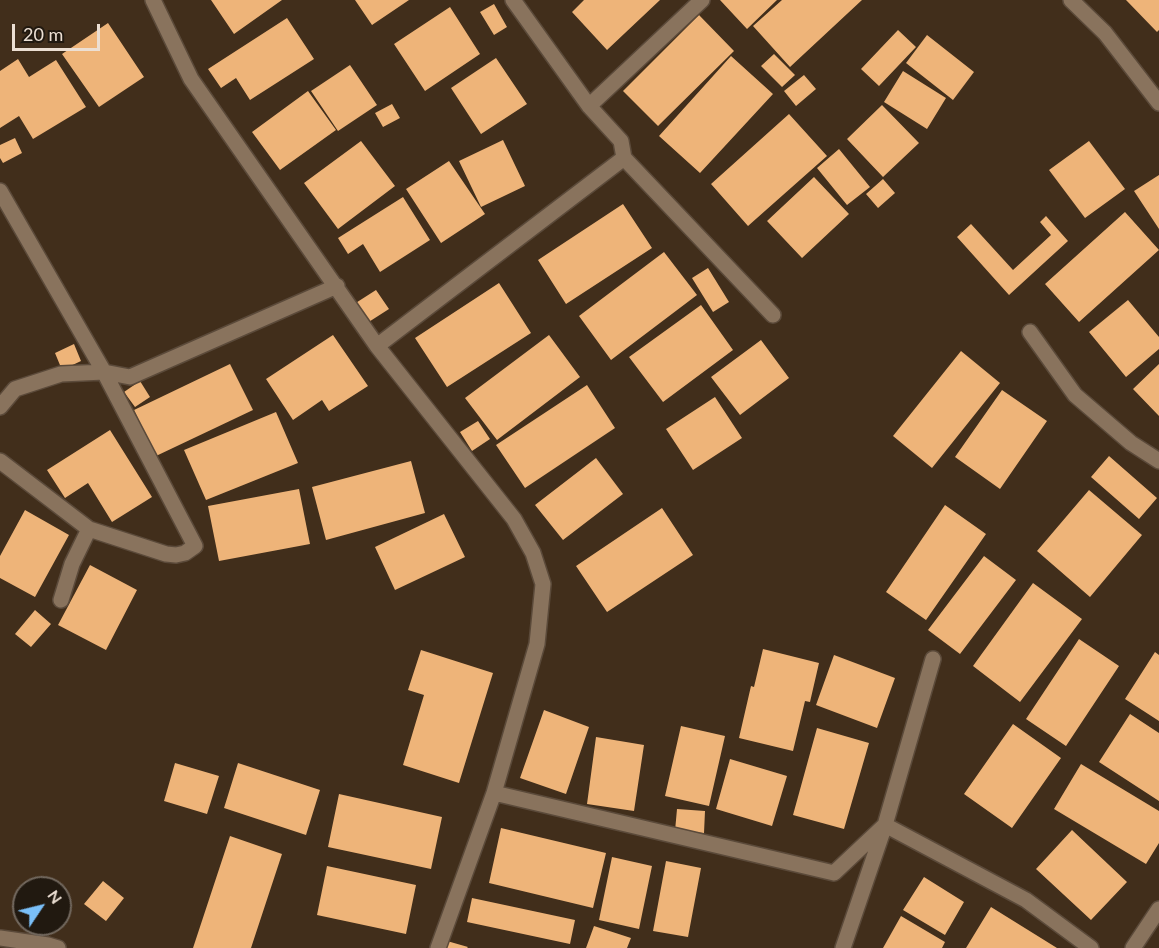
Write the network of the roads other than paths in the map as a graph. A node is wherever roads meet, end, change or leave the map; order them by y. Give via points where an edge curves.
1 (153, 0) edge
2 (513, 0) edge
3 (702, 0) edge
4 (1071, 0) edge
5 (1159, 103) edge
6 (589, 106) junction
7 (624, 158) junction
8 (0, 191) edge
9 (337, 286) junction
10 (773, 315) dead end
11 (1030, 332) dead end
12 (377, 346) junction
13 (104, 372) junction
14 (0, 407) edge
15 (0, 460) edge
16 (1159, 461) edge
17 (89, 529) junction
18 (61, 600) dead end
19 (933, 659) dead end
20 (494, 793) junction
21 (885, 825) junction
22 (1159, 909) edge
23 (0, 938) edge
24 (58, 948) edge
25 (438, 948) edge
26 (843, 948) edge
27 (1090, 948) edge
28 (1133, 948) edge

1 - 9 street via 191,79
2 - 6 street
3 - 6 street
4 - 5 street via 1106,33
6 - 7 street via 621,141
7 - 10 street
7 - 12 street
8 - 13 street
9 - 12 street
9 - 13 street via 130,377
11 - 16 street via 1075,395 1131,443
12 - 20 street via 514,519 533,553 543,584 537,644
13 - 14 street via 61,374 15,389
13 - 17 street via 195,546 185,553 166,554
15 - 17 street
17 - 18 street
19 - 21 street
20 - 21 street via 834,873
20 - 25 street
21 - 26 street
21 - 27 street via 1026,900
22 - 28 street
23 - 24 street

